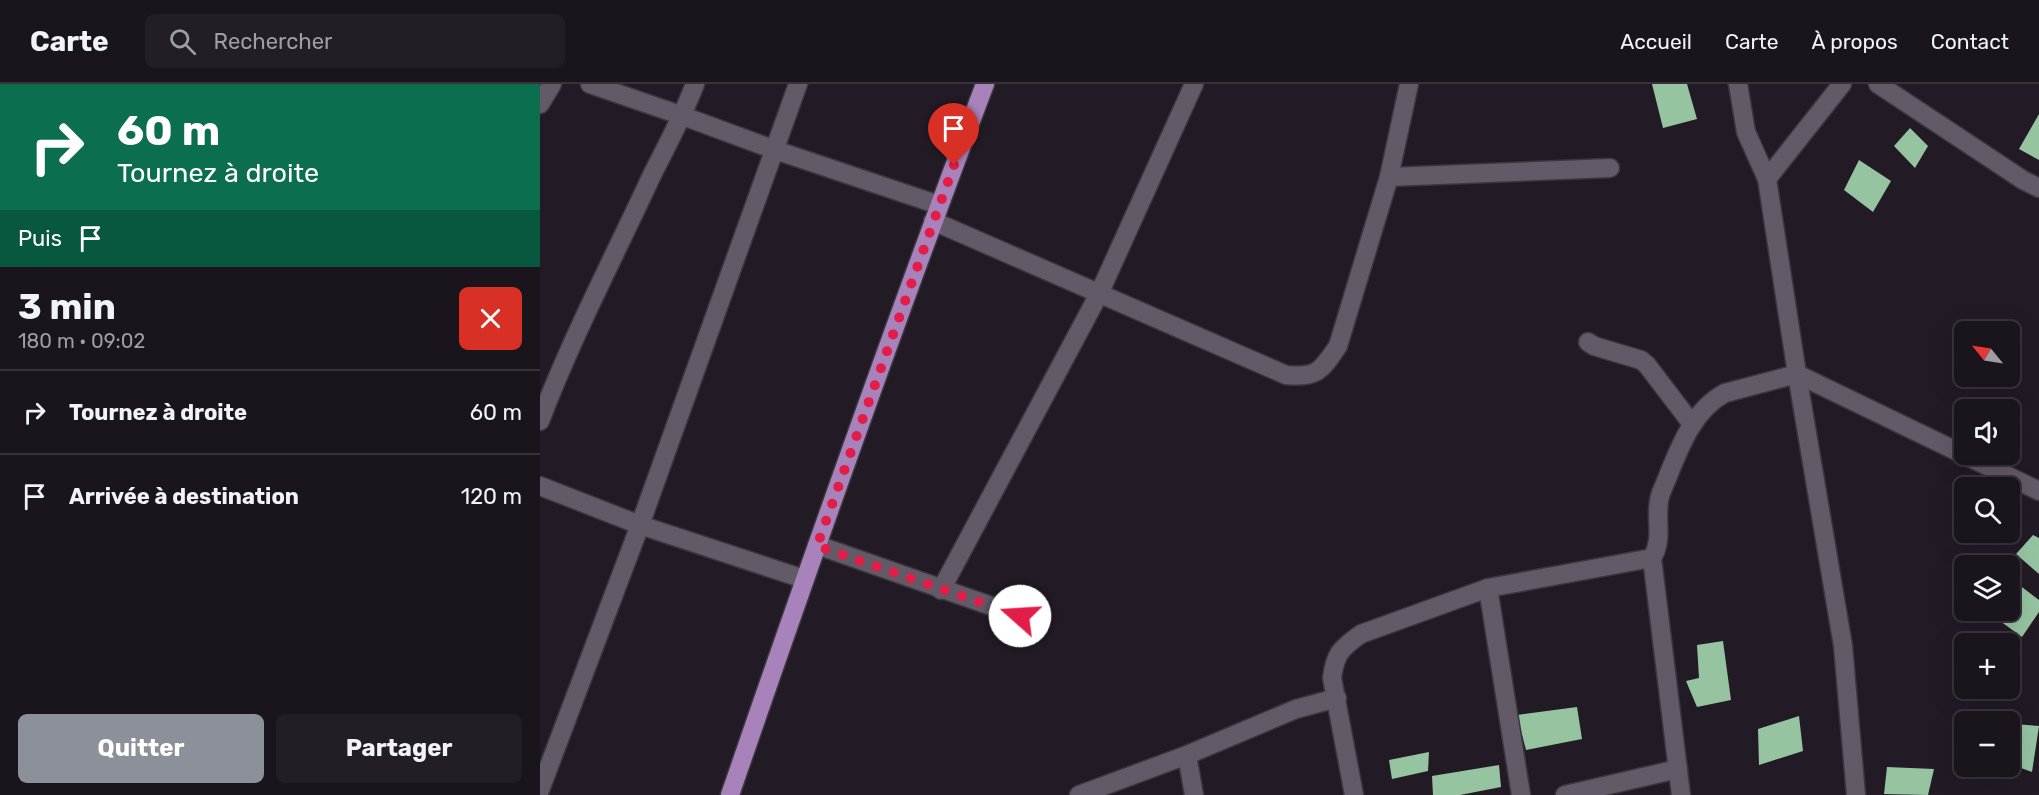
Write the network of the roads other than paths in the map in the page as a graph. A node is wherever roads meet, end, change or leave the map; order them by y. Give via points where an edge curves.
1 (552, 84) edge
2 (590, 84) edge
3 (695, 84) edge
4 (798, 84) edge
5 (985, 84) edge
6 (1194, 84) edge
7 (1409, 84) edge
8 (1738, 84) edge
9 (1842, 84) edge
10 (1878, 84) edge
11 (540, 104) edge
12 (683, 116) junction
13 (774, 150) junction
14 (1610, 168) dead end
15 (1389, 177) junction
16 (1767, 179) junction
17 (2039, 188) edge
18 (936, 213) junction
19 (1099, 294) junction
20 (1588, 342) dead end
21 (1797, 374) junction
22 (540, 421) edge
23 (1692, 424) junction
24 (2037, 485) edge
25 (540, 486) edge
26 (640, 525) junction
27 (817, 546) junction
28 (1652, 558) junction
29 (804, 579) junction
30 (1488, 588) junction
31 (941, 590) junction
32 (1020, 616) dead end
33 (1337, 699) junction
34 (1187, 755) junction
35 (1678, 769) junction
36 (540, 790) edge
37 (730, 795) edge
38 (1079, 795) edge
39 (1194, 795) edge
40 (1354, 795) edge
41 (1521, 795) edge
42 (1565, 795) edge
43 (1681, 795) edge
44 (1856, 795) edge

1 - 11 street
2 - 12 street
3 - 12 street
4 - 13 street
5 - 18 main road
6 - 19 street
7 - 15 street
8 - 16 street via 1746,132
9 - 16 street
10 - 17 street
12 - 13 street
12 - 22 street via 559,372
13 - 18 street
13 - 26 street
14 - 15 street
15 - 19 street via 1338,346 1315,374 1286,375
16 - 21 street
18 - 19 street
18 - 27 main road
19 - 31 street
20 - 23 street via 1641,360
21 - 23 street via 1725,393
21 - 24 street
21 - 44 street via 1843,646
23 - 28 street via 1657,504 1660,538
25 - 26 street
26 - 29 street
26 - 36 street
27 - 29 main road
27 - 31 street
28 - 30 street
28 - 35 street
29 - 37 main road
30 - 33 street via 1361,634 1344,645 1332,678
30 - 41 street
31 - 32 street
33 - 34 street via 1296,709
33 - 40 street
34 - 38 street
34 - 39 street
35 - 42 street
35 - 43 street

